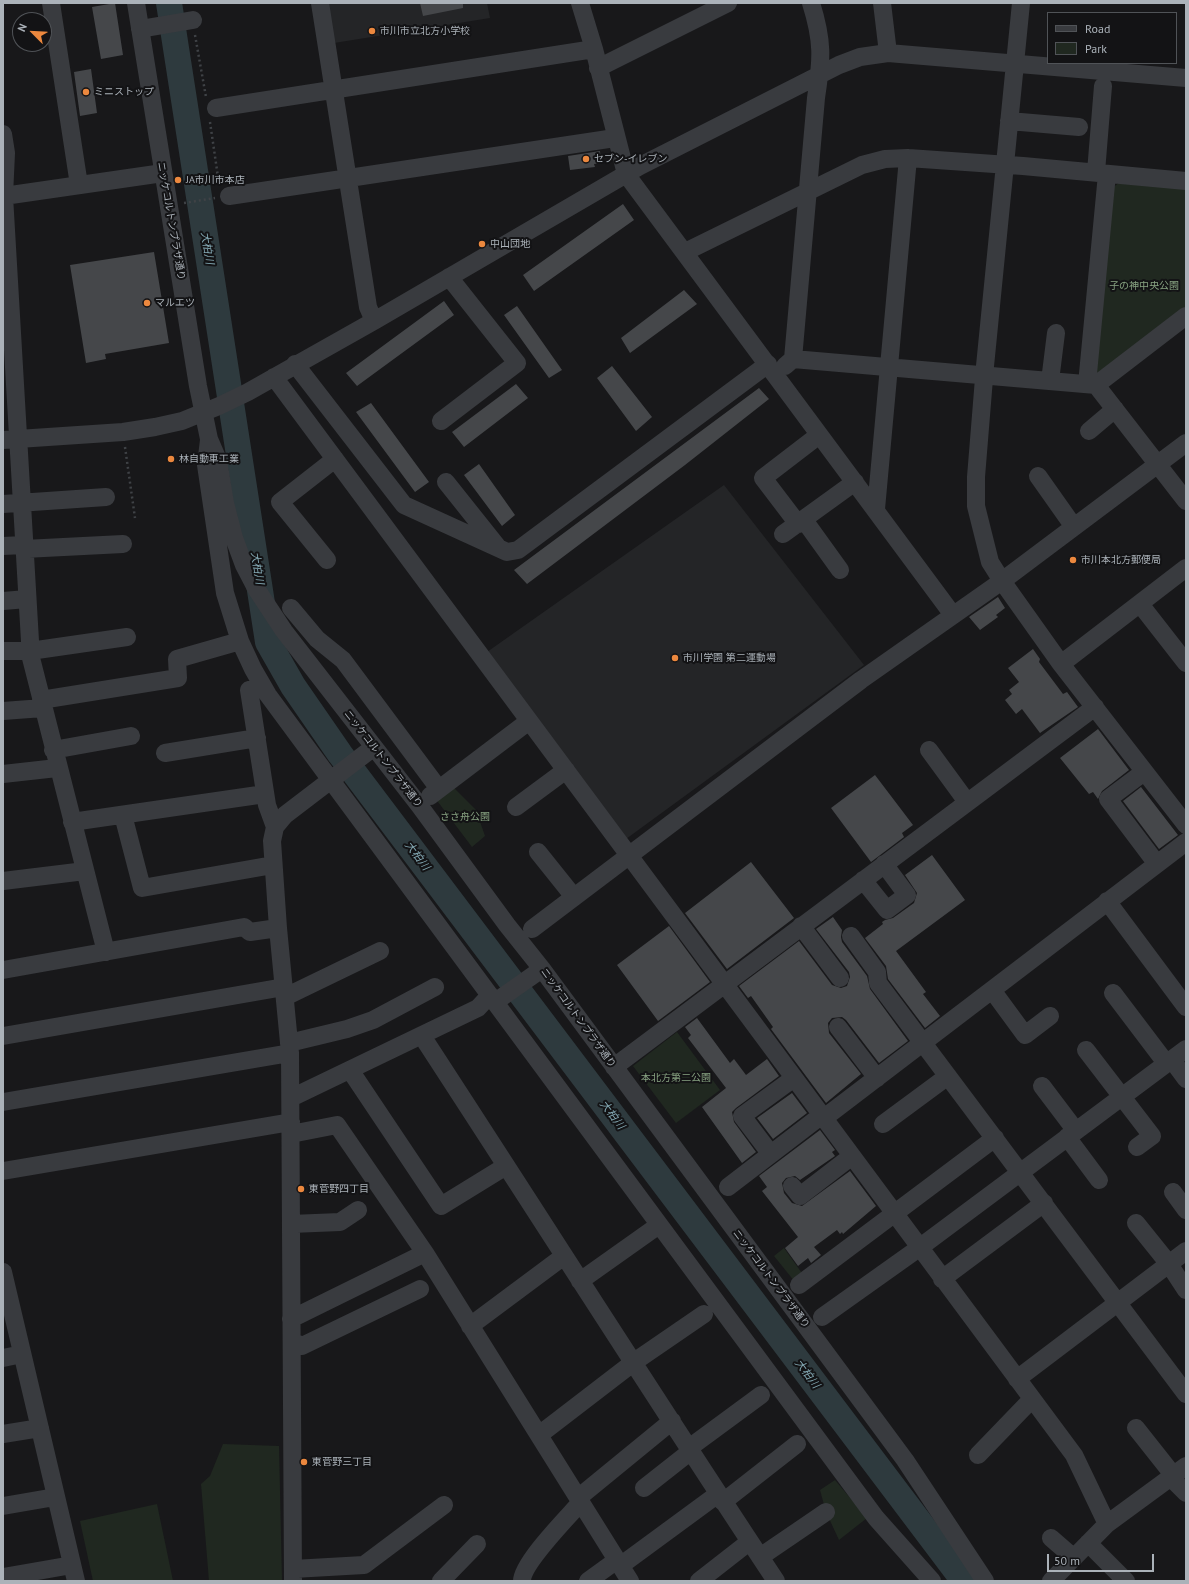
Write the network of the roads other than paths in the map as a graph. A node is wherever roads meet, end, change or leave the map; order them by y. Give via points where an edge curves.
1 (51, 3) edge
2 (136, 3) edge
3 (320, 3) edge
4 (580, 3) edge
5 (728, 3) edge
6 (811, 3) edge
7 (882, 3) edge
8 (1021, 3) edge
9 (193, 20) dead end
10 (140, 29) junction
11 (594, 49) junction
12 (888, 53) junction
13 (1014, 65) junction
14 (598, 68) junction
15 (820, 73) junction
16 (1186, 78) edge
17 (1103, 86) dead end
18 (334, 90) junction
19 (216, 108) dead end
20 (1010, 121) junction
21 (1079, 127) dead end
22 (3, 134) edge
23 (615, 138) junction
24 (908, 158) junction
25 (1006, 165) junction
26 (163, 173) junction
27 (1102, 173) junction
28 (626, 174) junction
29 (348, 177) junction
30 (1186, 181) edge
31 (79, 185) junction
32 (809, 192) junction
33 (4, 196) junction
34 (225, 197) road end
35 (685, 252) junction
36 (449, 277) junction
37 (7, 313) edge
38 (1186, 316) edge
39 (374, 320) junction
40 (1056, 333) dead end
41 (793, 359) junction
42 (295, 364) junction
43 (8, 365) edge
44 (889, 367) junction
45 (771, 369) junction
46 (274, 376) junction
47 (984, 376) junction
48 (1050, 381) junction
49 (1091, 385) junction
50 (212, 409) junction
51 (1115, 409) junction
52 (441, 421) dead end
53 (1089, 431) dead end
54 (819, 435) junction
55 (209, 439) junction
56 (10, 440) edge
57 (1186, 443) edge
58 (335, 459) junction
59 (1158, 464) junction
60 (1038, 476) dead end
61 (446, 482) dead end
62 (855, 482) junction
63 (106, 497) dead end
64 (1186, 500) edge
65 (22, 503) junction
66 (3, 504) edge
67 (876, 509) junction
68 (801, 522) junction
69 (1074, 527) junction
70 (783, 534) dead end
71 (123, 544) dead end
72 (3, 546) edge
73 (24, 547) junction
74 (499, 548) junction
75 (328, 560) dead end
76 (1186, 568) edge
77 (840, 570) dead end
78 (1002, 581) junction
79 (27, 599) junction
80 (3, 601) edge
81 (1140, 604) junction
82 (291, 608) dead end
83 (953, 615) junction
84 (127, 636) dead end
85 (240, 641) junction
86 (3, 651) edge
87 (30, 651) junction
88 (1186, 663) edge
89 (1061, 664) junction
90 (249, 690) dead end
91 (42, 704) junction
92 (1095, 707) junction
93 (3, 711) edge
94 (529, 721) junction
95 (131, 736) dead end
96 (257, 738) junction
97 (53, 750) junction
98 (370, 750) junction
99 (929, 750) dead end
100 (165, 753) dead end
101 (57, 768) junction
102 (566, 770) junction
103 (1144, 772) junction
104 (3, 774) edge
105 (336, 777) junction
106 (439, 789) junction
107 (265, 794) junction
108 (967, 802) junction
109 (419, 805) junction
110 (516, 807) dead end
111 (123, 815) junction
112 (72, 822) junction
113 (1186, 825) edge
114 (275, 827) junction
115 (1186, 842) edge
116 (538, 852) dead end
117 (630, 855) junction
118 (884, 864) junction
119 (1157, 864) junction
120 (273, 865) junction
121 (85, 871) junction
122 (863, 880) junction
123 (3, 881) edge
124 (574, 898) junction
125 (1108, 901) junction
126 (801, 926) junction
127 (278, 928) junction
128 (532, 929) dead end
129 (851, 936) dead end
130 (380, 951) dead end
131 (106, 952) junction
132 (542, 969) junction
133 (3, 970) edge
134 (840, 978) dead end
135 (725, 983) junction
136 (435, 987) dead end
137 (992, 990) junction
138 (284, 992) junction
139 (1113, 993) dead end
140 (493, 999) junction
141 (1186, 1007) edge
142 (1050, 1016) dead end
143 (838, 1027) dead end
144 (3, 1036) edge
145 (422, 1036) junction
146 (923, 1043) junction
147 (290, 1048) junction
148 (1086, 1050) dead end
149 (1175, 1057) edge
150 (614, 1067) junction
151 (350, 1070) junction
152 (948, 1076) junction
153 (794, 1078) junction
154 (877, 1078) junction
155 (1186, 1079) edge
156 (1042, 1086) dead end
157 (291, 1098) junction
158 (1121, 1098) junction
159 (3, 1102) edge
160 (824, 1118) junction
161 (883, 1124) dead end
162 (291, 1128) junction
163 (1071, 1134) junction
164 (995, 1138) junction
165 (1137, 1147) dead end
166 (770, 1153) junction
167 (852, 1156) junction
168 (506, 1166) junction
169 (3, 1171) edge
170 (1020, 1172) junction
171 (1099, 1180) dead end
172 (792, 1186) dead end
173 (728, 1187) dead end
174 (1173, 1192) dead end
175 (1044, 1203) junction
176 (358, 1210) dead end
177 (1186, 1210) edge
178 (894, 1214) junction
179 (1136, 1223) dead end
180 (291, 1224) junction
181 (659, 1225) junction
182 (919, 1248) junction
183 (1186, 1251) edge
184 (425, 1253) junction
185 (564, 1256) junction
186 (1169, 1264) junction
187 (3, 1272) edge
188 (942, 1279) junction
189 (580, 1281) junction
190 (799, 1285) dead end
191 (420, 1289) dead end
192 (1186, 1290) edge
193 (1117, 1301) junction
194 (8, 1312) edge
195 (704, 1314) dead end
196 (822, 1317) dead end
197 (292, 1319) junction
198 (470, 1326) junction
199 (292, 1340) junction
200 (22, 1354) junction
201 (3, 1358) edge
202 (634, 1362) junction
203 (1017, 1379) junction
204 (1186, 1394) edge
205 (761, 1395) dead end
206 (1032, 1399) junction
207 (672, 1421) junction
208 (40, 1428) junction
209 (1136, 1428) dead end
210 (3, 1434) edge
211 (539, 1436) junction
212 (797, 1444) dead end
213 (690, 1450) junction
214 (978, 1455) dead end
215 (1177, 1473) edge
216 (644, 1488) dead end
217 (1186, 1493) edge
218 (55, 1497) junction
219 (720, 1498) junction
220 (579, 1500) junction
221 (444, 1505) dead end
222 (3, 1506) edge
223 (826, 1512) dead end
224 (1107, 1524) junction
225 (1051, 1538) dead end
226 (749, 1542) junction
227 (1088, 1543) junction
228 (477, 1544) dead end
229 (760, 1557) junction
230 (1074, 1558) junction
231 (622, 1569) edge
232 (74, 1573) edge
233 (293, 1575) edge
234 (3, 1577) edge
235 (441, 1581) edge
236 (522, 1581) edge
237 (588, 1581) edge
238 (700, 1581) edge
239 (776, 1581) edge
240 (932, 1581) edge
241 (985, 1581) edge
242 (1052, 1581) edge
243 (1126, 1581) edge

1 - 31 street
2 - 10 street, ニッケコルトンプラザ通り
3 - 18 street
4 - 11 street
5 - 14 street
6 - 15 street via 819,27 822,61
7 - 12 street
8 - 13 street
9 - 10 street
10 - 26 street, ニッケコルトンプラザ通り
11 - 14 street
11 - 18 street
12 - 13 street
12 - 15 street via 860,57
13 - 16 street
13 - 20 street
14 - 23 street
15 - 28 street
15 - 32 street
17 - 27 street
18 - 19 street
18 - 29 street
20 - 21 street
20 - 25 street
22 - 33 street via 6,153
23 - 28 street
23 - 29 street
24 - 25 street
24 - 32 street via 885,159 862,166
24 - 44 street
25 - 27 street
25 - 47 street
26 - 31 street
26 - 50 street, ニッケコルトンプラザ通り
27 - 30 street
27 - 49 street
28 - 35 street
28 - 36 street
29 - 34 street
29 - 39 street via 368,307
31 - 33 street
32 - 35 street
32 - 41 street
33 - 37 street
35 - 45 street
36 - 39 street
36 - 52 street via 517,364
37 - 43 street
38 - 49 street
39 - 42 street
40 - 48 street
41 - 44 street
41 - 45 street
42 - 46 street
42 - 74 street via 404,505
43 - 56 street
44 - 47 street
44 - 67 street
45 - 54 street
45 - 74 street via 518,550 506,552
46 - 50 street
46 - 58 street
47 - 48 street
47 - 78 street via 976,506 988,557
48 - 49 street
49 - 51 street
50 - 55 street, ニッケコルトンプラザ通り
50 - 56 street via 155,427 123,432
51 - 53 street
51 - 59 street
54 - 62 street
54 - 68 street via 763,478
55 - 85 street, ニッケコルトンプラザ通り via 206,465 219,560 225,593
55 - 98 street, ニッケコルトンプラザ通り via 218,460 225,503 244,565 271,612
56 - 65 street
57 - 59 street
58 - 75 street via 280,502
58 - 94 street
59 - 64 street
59 - 69 street
60 - 69 street
61 - 74 street
62 - 67 street
62 - 68 street
63 - 65 street
65 - 66 street
65 - 73 street
67 - 83 street
68 - 70 street
68 - 77 street
69 - 78 street
71 - 73 street
72 - 73 street
73 - 79 street
76 - 81 street
78 - 83 street
78 - 89 street
79 - 80 street
79 - 87 street
81 - 88 street
81 - 89 street
82 - 106 street via 317,640 343,660
83 - 117 street via 861,680
84 - 87 street
85 - 91 street via 177,658 178,678
85 - 105 street, ニッケコルトンプラザ通り via 268,695
86 - 87 street
87 - 91 street
89 - 92 street
90 - 96 street
91 - 93 street
91 - 97 street
92 - 103 street
92 - 108 street
94 - 102 street
94 - 106 street
95 - 97 street
96 - 100 street
96 - 107 street
97 - 101 street
98 - 105 street
98 - 109 street, ニッケコルトンプラザ通り
99 - 108 street
101 - 104 street
101 - 112 street
102 - 110 street
102 - 117 street
103 - 113 street
103 - 119 street via 1108,799
105 - 114 street via 297,805
105 - 140 street, ニッケコルトンプラザ通り
106 - 109 street
107 - 111 street
107 - 114 street
108 - 118 street
109 - 132 street, ニッケコルトンプラザ通り
111 - 112 street
111 - 120 street via 142,888
112 - 121 street
114 - 120 street via 272,841
115 - 119 street
116 - 124 street
117 - 124 street
117 - 135 street
118 - 122 street
118 - 122 street via 907,895 887,910
119 - 125 street
120 - 127 street
121 - 123 street
121 - 131 street
122 - 126 street
124 - 128 street
125 - 137 street
125 - 141 street
126 - 134 street
126 - 135 street
127 - 131 street via 250,932 244,927
127 - 138 street
129 - 146 street via 877,972 878,983
130 - 138 street
131 - 133 street
132 - 140 street
132 - 150 street, ニッケコルトンプラザ通り
135 - 150 street
135 - 153 street
136 - 147 street via 373,1020
137 - 142 street via 1025,1035
137 - 146 street
138 - 144 street
138 - 147 street
139 - 149 street
140 - 145 street
140 - 181 street, ニッケコルトンプラザ通り
143 - 154 street
145 - 151 street
145 - 168 street
146 - 152 street
146 - 154 street
147 - 157 street
147 - 159 street
148 - 158 street
149 - 155 street
149 - 158 street
150 - 241 street, ニッケコルトンプラザ通り via 905,1460
151 - 157 street
151 - 168 street via 441,1206
152 - 161 street
152 - 164 street
153 - 160 street
153 - 166 street via 742,1116
154 - 160 street
156 - 163 street
157 - 162 street
158 - 163 street
158 - 165 street via 1152,1136
160 - 166 street via 818,1118
160 - 167 street
162 - 169 street
162 - 180 street
162 - 184 street via 337,1125
163 - 170 street
163 - 171 street
164 - 170 street
164 - 178 street
166 - 173 street
167 - 172 street via 800,1196
167 - 178 street
168 - 185 street
170 - 175 street
170 - 182 street
174 - 177 street
175 - 188 street
175 - 193 street
176 - 180 street via 340,1222
178 - 182 street
178 - 190 street
179 - 186 street
180 - 197 street
181 - 189 street
181 - 240 street, ニッケコルトンプラザ通り via 876,1518
182 - 188 street
182 - 196 street
183 - 186 street
184 - 197 street
184 - 198 street
185 - 189 street
185 - 198 street
186 - 192 street
186 - 193 street
187 - 194 street
188 - 203 street
189 - 202 street
191 - 199 street via 302,1346
193 - 203 street
193 - 204 street
194 - 200 street
195 - 202 street
197 - 199 street
198 - 211 street
199 - 233 street
200 - 201 street
200 - 208 street
202 - 207 street
202 - 211 street
203 - 206 street
205 - 213 street
206 - 214 street
206 - 224 street via 1074,1455
207 - 213 street
207 - 220 street
208 - 210 street
208 - 218 street
209 - 215 street
211 - 220 street
212 - 219 street
213 - 216 street
213 - 219 street
215 - 217 street
215 - 224 street
218 - 222 street
218 - 232 street
219 - 226 street
219 - 231 street
220 - 231 street
220 - 236 street via 533,1557
221 - 233 street via 364,1565
223 - 229 street
224 - 227 street
225 - 230 street
226 - 229 street
226 - 238 street
227 - 230 street
227 - 243 street
228 - 235 street
229 - 239 street
230 - 242 street
231 - 237 street
232 - 234 street

